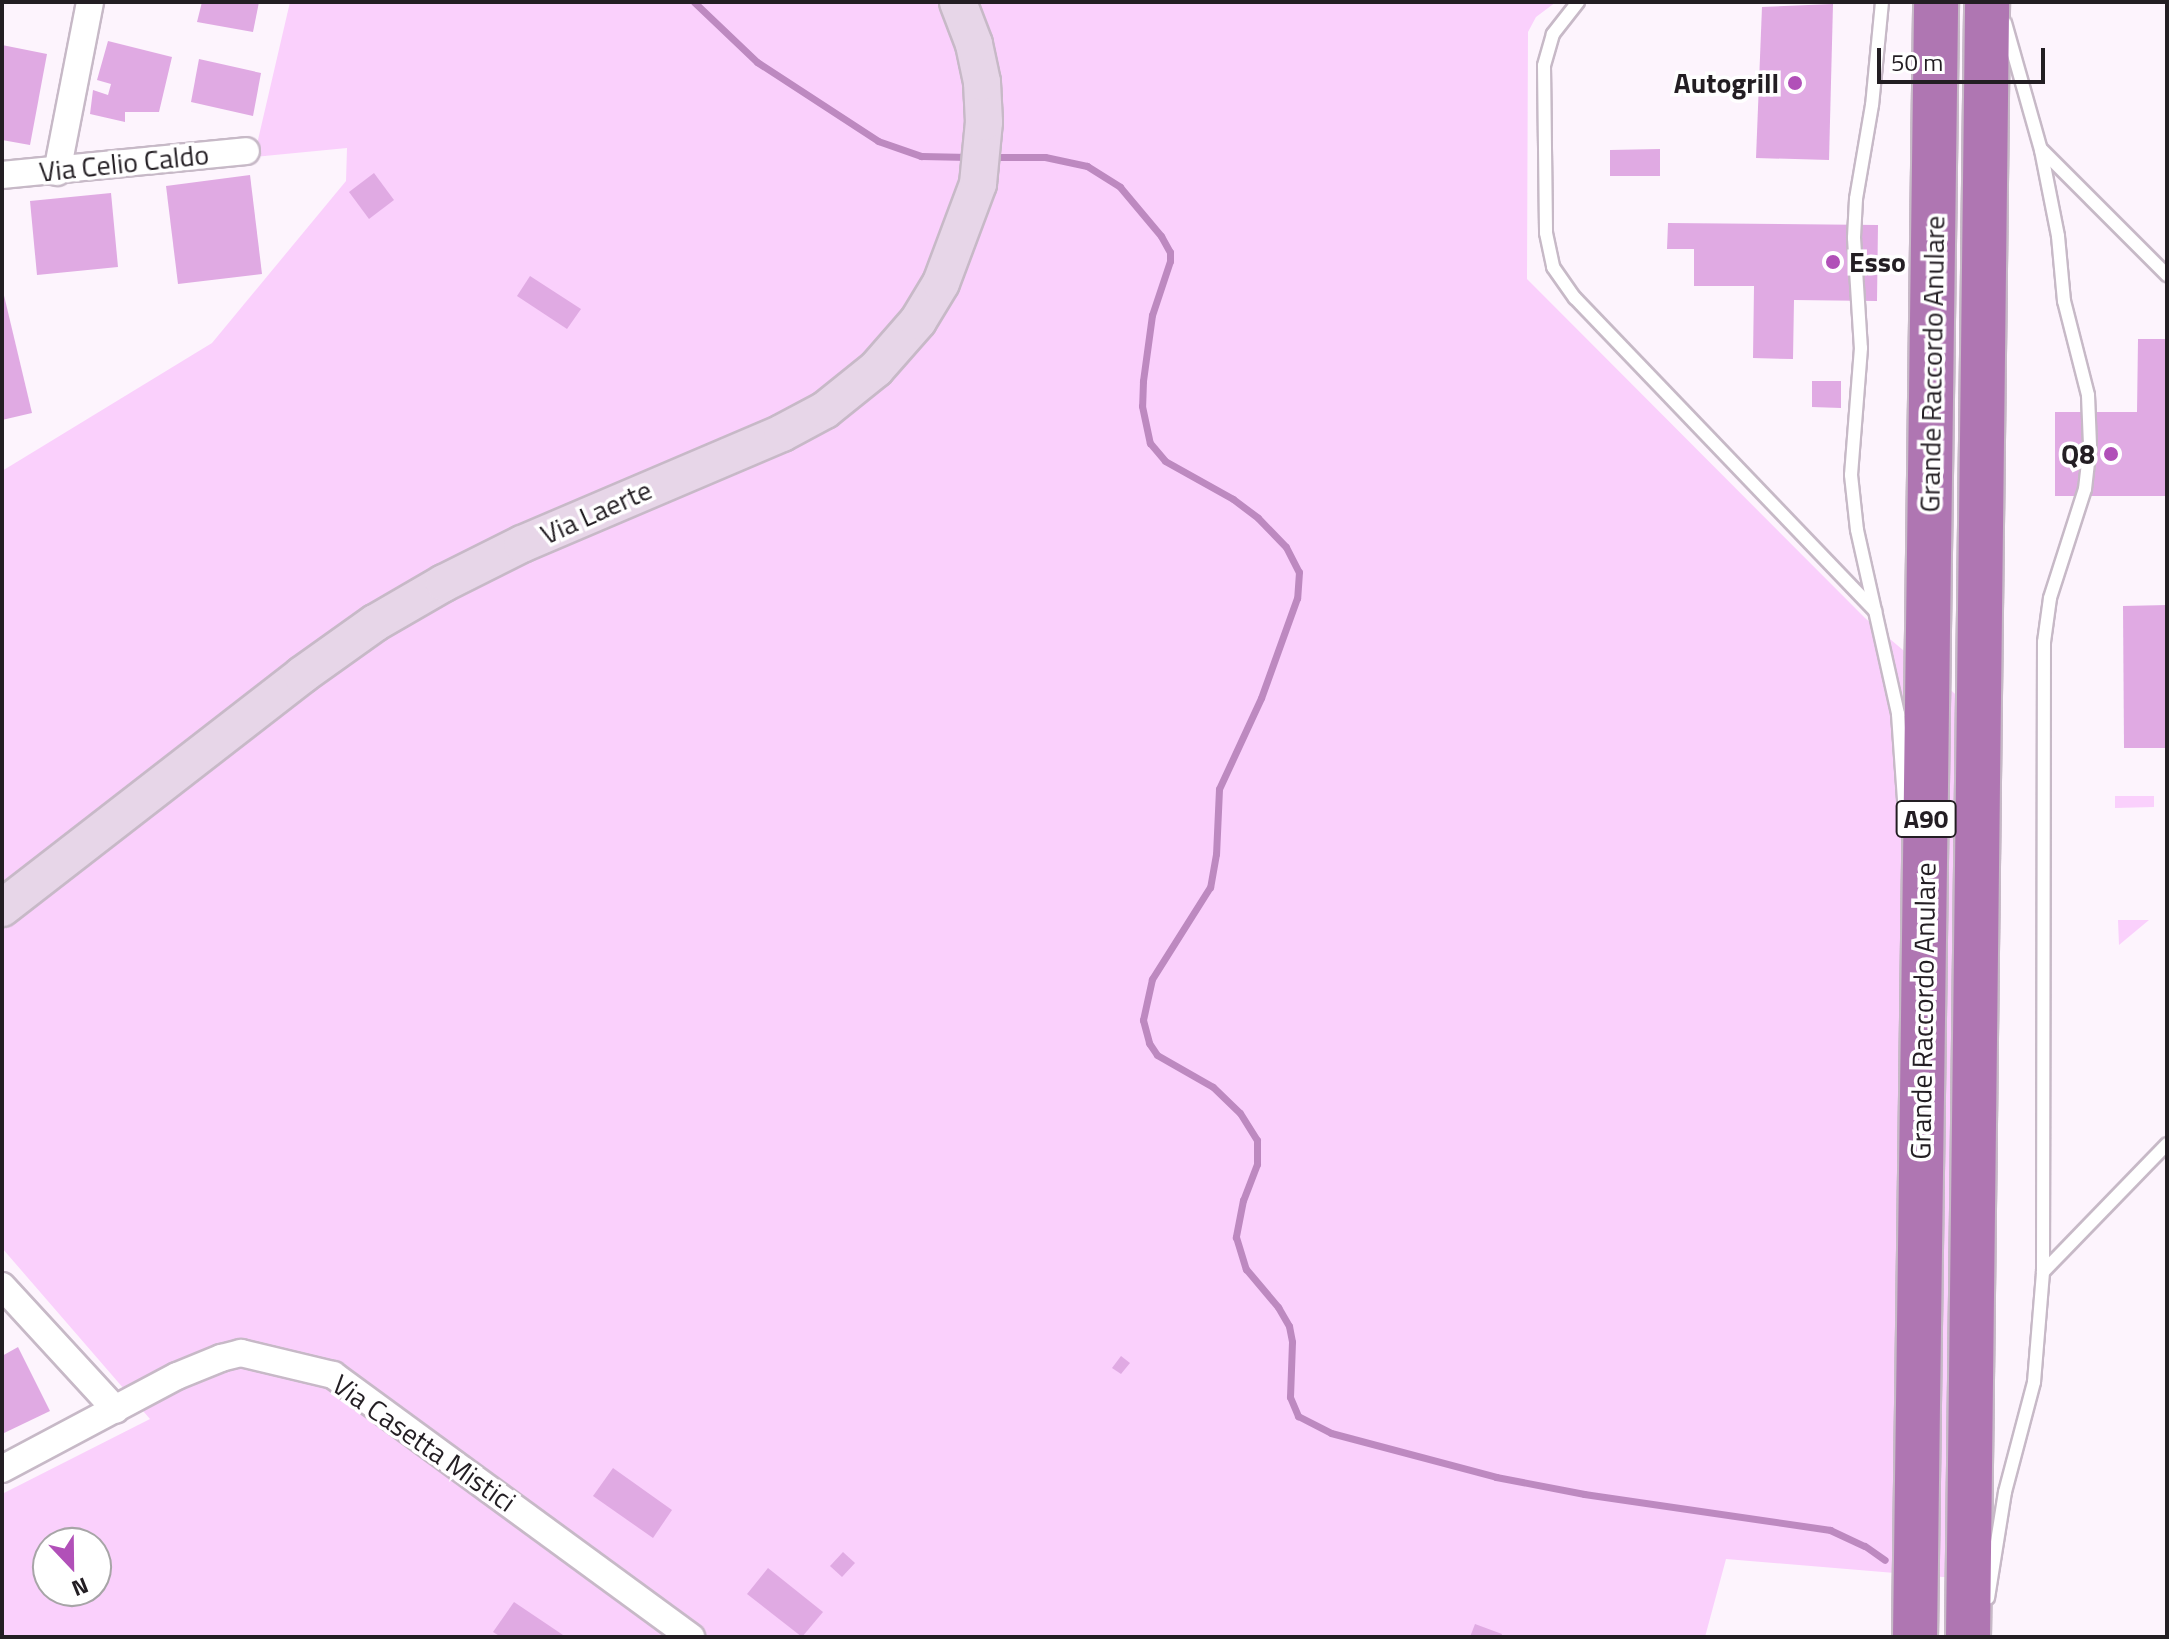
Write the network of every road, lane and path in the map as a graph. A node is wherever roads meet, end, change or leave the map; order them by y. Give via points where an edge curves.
1 (90, 2) edge
2 (958, 2) edge
3 (1578, 2) edge
4 (1882, 2) edge
5 (1936, 2) edge
6 (1987, 2) edge
7 (2001, 2) edge
8 (2041, 150) junction
9 (246, 151) dead end
10 (57, 172) junction
11 (2, 175) edge
12 (2167, 275) edge
13 (1876, 612) junction
14 (1906, 824) dead end
15 (1911, 870) dead end
16 (2, 908) edge
17 (1924, 964) junction
18 (2167, 1144) edge
19 (2043, 1272) junction
20 (2, 1286) edge
21 (116, 1410) junction
22 (2, 1469) edge
23 (1977, 1623) edge
24 (691, 1637) edge
25 (1915, 1637) edge

1 - 10 street
2 - 16 street, Via Laerte via 979,63 984,122 974,199 948,267 918,321 876,369 844,396 746,451 522,544 383,618
3 - 13 lane via 1553,34 1544,66 1546,233 1553,267 1575,298
4 - 13 lane via 1874,95 1855,208 1861,348 1851,464 1855,516
5 - 17 highway, Grande Raccordo Anulare / A90
6 - 23 highway, Grande Raccordo Anulare / A90
7 - 8 lane
8 - 12 lane
8 - 19 lane via 2066,313 2088,395 2090,445 2085,489 2050,598 2044,642
9 - 10 street, Via Celio Caldo
10 - 11 street, Via Celio Caldo
13 - 14 lane via 1898,714
15 - 17 lane
17 - 25 highway, Grande Raccordo Anulare / A90
18 - 19 lane
19 - 23 lane via 2034,1382
20 - 21 street
21 - 22 street, Via Casetta Mistici
21 - 24 street, Via Casetta Mistici via 177,1376 241,1353 333,1375

